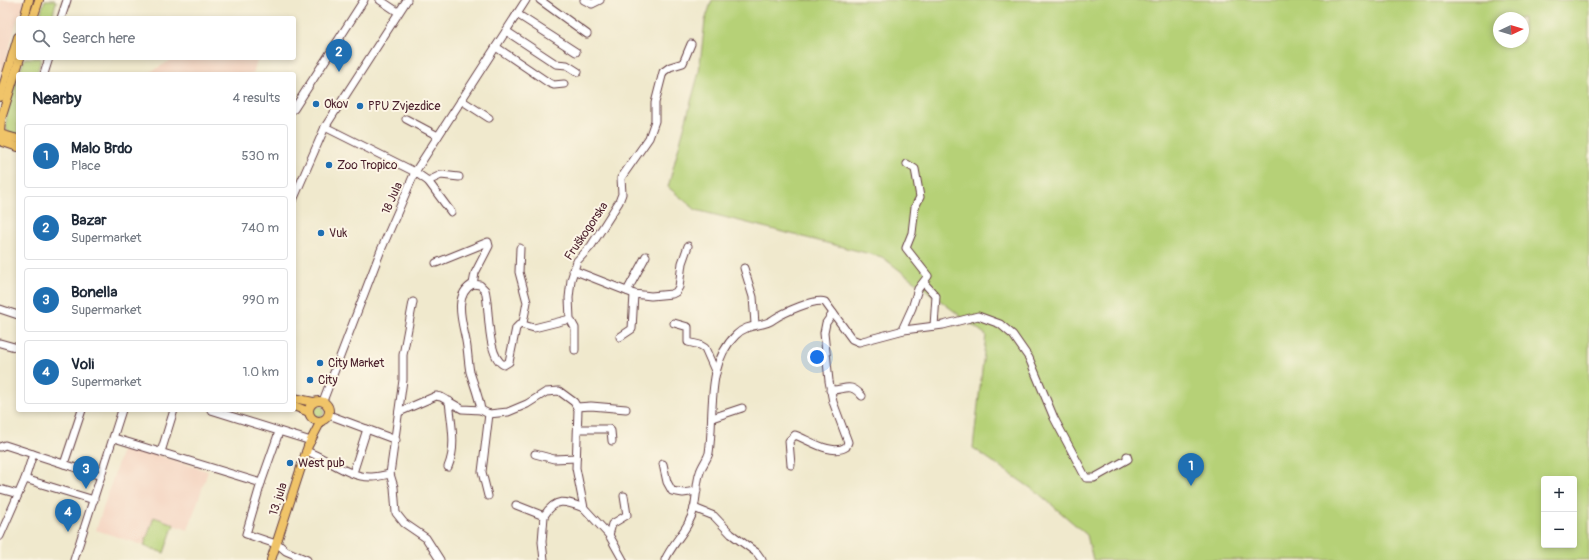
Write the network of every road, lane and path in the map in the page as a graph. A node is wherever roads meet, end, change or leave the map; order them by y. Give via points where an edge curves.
1 (29, 0) edge
2 (39, 0) edge
3 (67, 0) edge
4 (364, 0) edge
5 (380, 0) edge
6 (406, 0) edge
7 (526, 0) edge
8 (540, 0) edge
9 (584, 0) edge
10 (600, 0) edge
11 (398, 12) junction
12 (517, 14) junction
13 (25, 16) edge
14 (34, 16) edge
15 (62, 16) edge
16 (506, 31) junction
17 (587, 34) dead end
18 (16, 44) edge
19 (690, 44) dead end
20 (496, 47) junction
21 (576, 52) dead end
22 (19, 60) edge
23 (48, 60) edge
24 (45, 72) edge
25 (578, 72) dead end
26 (564, 84) dead end
27 (0, 97) edge
28 (461, 100) junction
29 (296, 107) edge
30 (489, 118) dead end
31 (406, 119) dead end
32 (325, 127) junction
33 (0, 134) edge
34 (438, 136) junction
35 (16, 138) edge
36 (0, 141) edge
37 (16, 146) edge
38 (907, 164) dead end
39 (415, 172) junction
40 (459, 177) dead end
41 (428, 181) junction
42 (296, 193) edge
43 (451, 212) dead end
44 (688, 246) dead end
45 (520, 248) dead end
46 (646, 256) dead end
47 (436, 263) dead end
48 (744, 268) dead end
49 (574, 270) junction
50 (924, 283) junction
51 (473, 284) junction
52 (630, 293) junction
53 (412, 302) dead end
54 (0, 310) edge
55 (833, 313) junction
56 (16, 314) edge
57 (570, 319) junction
58 (523, 323) junction
59 (674, 323) dead end
60 (754, 324) junction
61 (934, 326) junction
62 (902, 330) junction
63 (620, 337) dead end
64 (0, 343) edge
65 (16, 347) edge
66 (575, 350) dead end
67 (716, 373) junction
68 (830, 390) junction
69 (862, 396) dead end
70 (296, 398) edge
71 (323, 401) junction
72 (448, 401) junction
73 (313, 402) junction
74 (296, 407) edge
75 (577, 407) junction
76 (742, 408) dead end
77 (626, 409) dead end
78 (481, 410) junction
79 (81, 412) edge
80 (121, 412) edge
81 (173, 412) edge
82 (217, 412) edge
83 (399, 412) junction
84 (489, 414) junction
85 (310, 415) junction
86 (328, 415) junction
87 (712, 418) junction
88 (322, 421) junction
89 (578, 429) junction
90 (367, 430) junction
91 (279, 432) junction
92 (114, 438) junction
93 (396, 440) junction
94 (612, 441) dead end
95 (308, 445) junction
96 (0, 447) edge
97 (161, 452) junction
98 (33, 454) junction
99 (535, 454) dead end
100 (1127, 456) dead end
101 (576, 458) junction
102 (64, 464) junction
103 (663, 464) dead end
104 (791, 465) dead end
105 (448, 467) dead end
106 (354, 472) junction
107 (390, 474) junction
108 (101, 476) junction
109 (25, 479) junction
110 (261, 483) junction
111 (0, 489) edge
112 (697, 491) junction
113 (18, 494) junction
114 (488, 496) dead end
115 (624, 496) dead end
116 (94, 500) junction
117 (516, 505) dead end
118 (584, 508) junction
119 (694, 508) junction
120 (544, 516) junction
121 (609, 535) junction
122 (0, 536) edge
123 (277, 544) junction
124 (74, 560) edge
125 (271, 560) edge
126 (307, 560) edge
127 (440, 560) edge
128 (544, 560) edge
129 (623, 560) edge
130 (665, 560) edge
131 (762, 560) edge

1 - 13 main road
2 - 14 main road
3 - 15 street
4 - 29 street
5 - 11 street
6 - 11 street
7 - 12 street, 18 Jula
8 - 17 street
9 - 10 street via 592,4
11 - 32 street
12 - 16 street, 18 Jula
12 - 21 street
16 - 20 street, 18 Jula
16 - 25 street via 556,64 567,65
18 - 27 main road
19 - 49 street, Fruškogorska via 683,63 663,72 655,103 653,128 646,143 620,178 622,194 619,202 591,246 580,257
20 - 26 street via 549,83
20 - 28 street, 18 Jula
22 - 33 main road via 1,119
23 - 24 street
28 - 30 street
28 - 34 street, 18 Jula
31 - 34 street
32 - 39 street
32 - 42 street
33 - 35 main road
34 - 39 street, 18 Jula
36 - 37 main road
38 - 50 street via 915,169 920,191 912,233 906,248 927,273
39 - 41 street
39 - 71 street, 18 Jula via 373,270
40 - 41 street via 442,175
41 - 43 street
44 - 52 street via 676,292 651,296
45 - 58 street via 519,272 527,302
46 - 52 street
47 - 51 street via 488,242 489,246 475,273
48 - 60 street via 753,297
49 - 52 street
49 - 57 street, Fruškogorska via 569,298
50 - 61 street via 936,296
50 - 62 street via 918,289
51 - 58 street via 480,285 485,290 491,337 501,364 509,362 516,328
51 - 78 street via 463,295 460,310 470,371
52 - 63 street via 632,329
53 - 83 street via 403,355
54 - 56 street
55 - 60 street via 825,302 818,302 787,311 772,321
55 - 62 street via 852,339 859,342
55 - 68 street via 826,323 824,333
57 - 58 street via 534,328
57 - 66 street, Fruškogorska via 575,328
59 - 67 street via 688,327 688,342 700,344 705,348
60 - 67 street via 740,331 728,343 718,362
61 - 62 street
61 - 100 street via 978,316 990,319 1007,329 1029,358 1054,418 1086,478 1094,478 1128,459
64 - 65 street
67 - 87 street
68 - 69 street via 848,387
68 - 104 street via 847,437 846,447 837,450 827,448 795,435 789,441
70 - 73 main road
71 - 73 main road
71 - 86 main road via 329,407
72 - 78 street via 462,409
72 - 83 street via 432,396
72 - 105 street via 453,447
73 - 85 main road
74 - 85 main road
75 - 77 street
75 - 84 street via 562,393 551,391 508,412
75 - 89 street
76 - 87 street
78 - 84 street
79 - 102 street
80 - 92 street
81 - 97 street
82 - 91 street
83 - 93 street
84 - 114 street via 482,472
85 - 88 main road
85 - 95 main road
86 - 88 main road
86 - 90 street
87 - 112 street via 708,454 699,472
88 - 95 main road
89 - 94 street via 609,430
89 - 101 street
90 - 93 street
90 - 106 street
91 - 95 street
91 - 110 street
92 - 97 street
92 - 108 street
93 - 107 street
95 - 106 street via 336,466
95 - 123 main road, 13. jula
96 - 98 street via 5,445
97 - 110 street
98 - 102 street
98 - 109 street
99 - 101 street via 552,459
101 - 118 street via 577,478
102 - 108 street
103 - 112 street via 672,491
106 - 107 street via 371,478
107 - 127 street via 396,513 404,523 426,538
108 - 116 street
109 - 113 street
109 - 116 street
110 - 123 street via 246,534
111 - 113 street
112 - 119 street
113 - 122 street
115 - 121 street via 627,515 612,524
116 - 124 street
117 - 120 street
118 - 120 street via 566,502 557,503 549,508
118 - 121 street
119 - 130 street via 688,524 674,542
119 - 131 street via 714,516
120 - 128 street
121 - 129 street
123 - 125 main road, 13. jula
123 - 126 street

